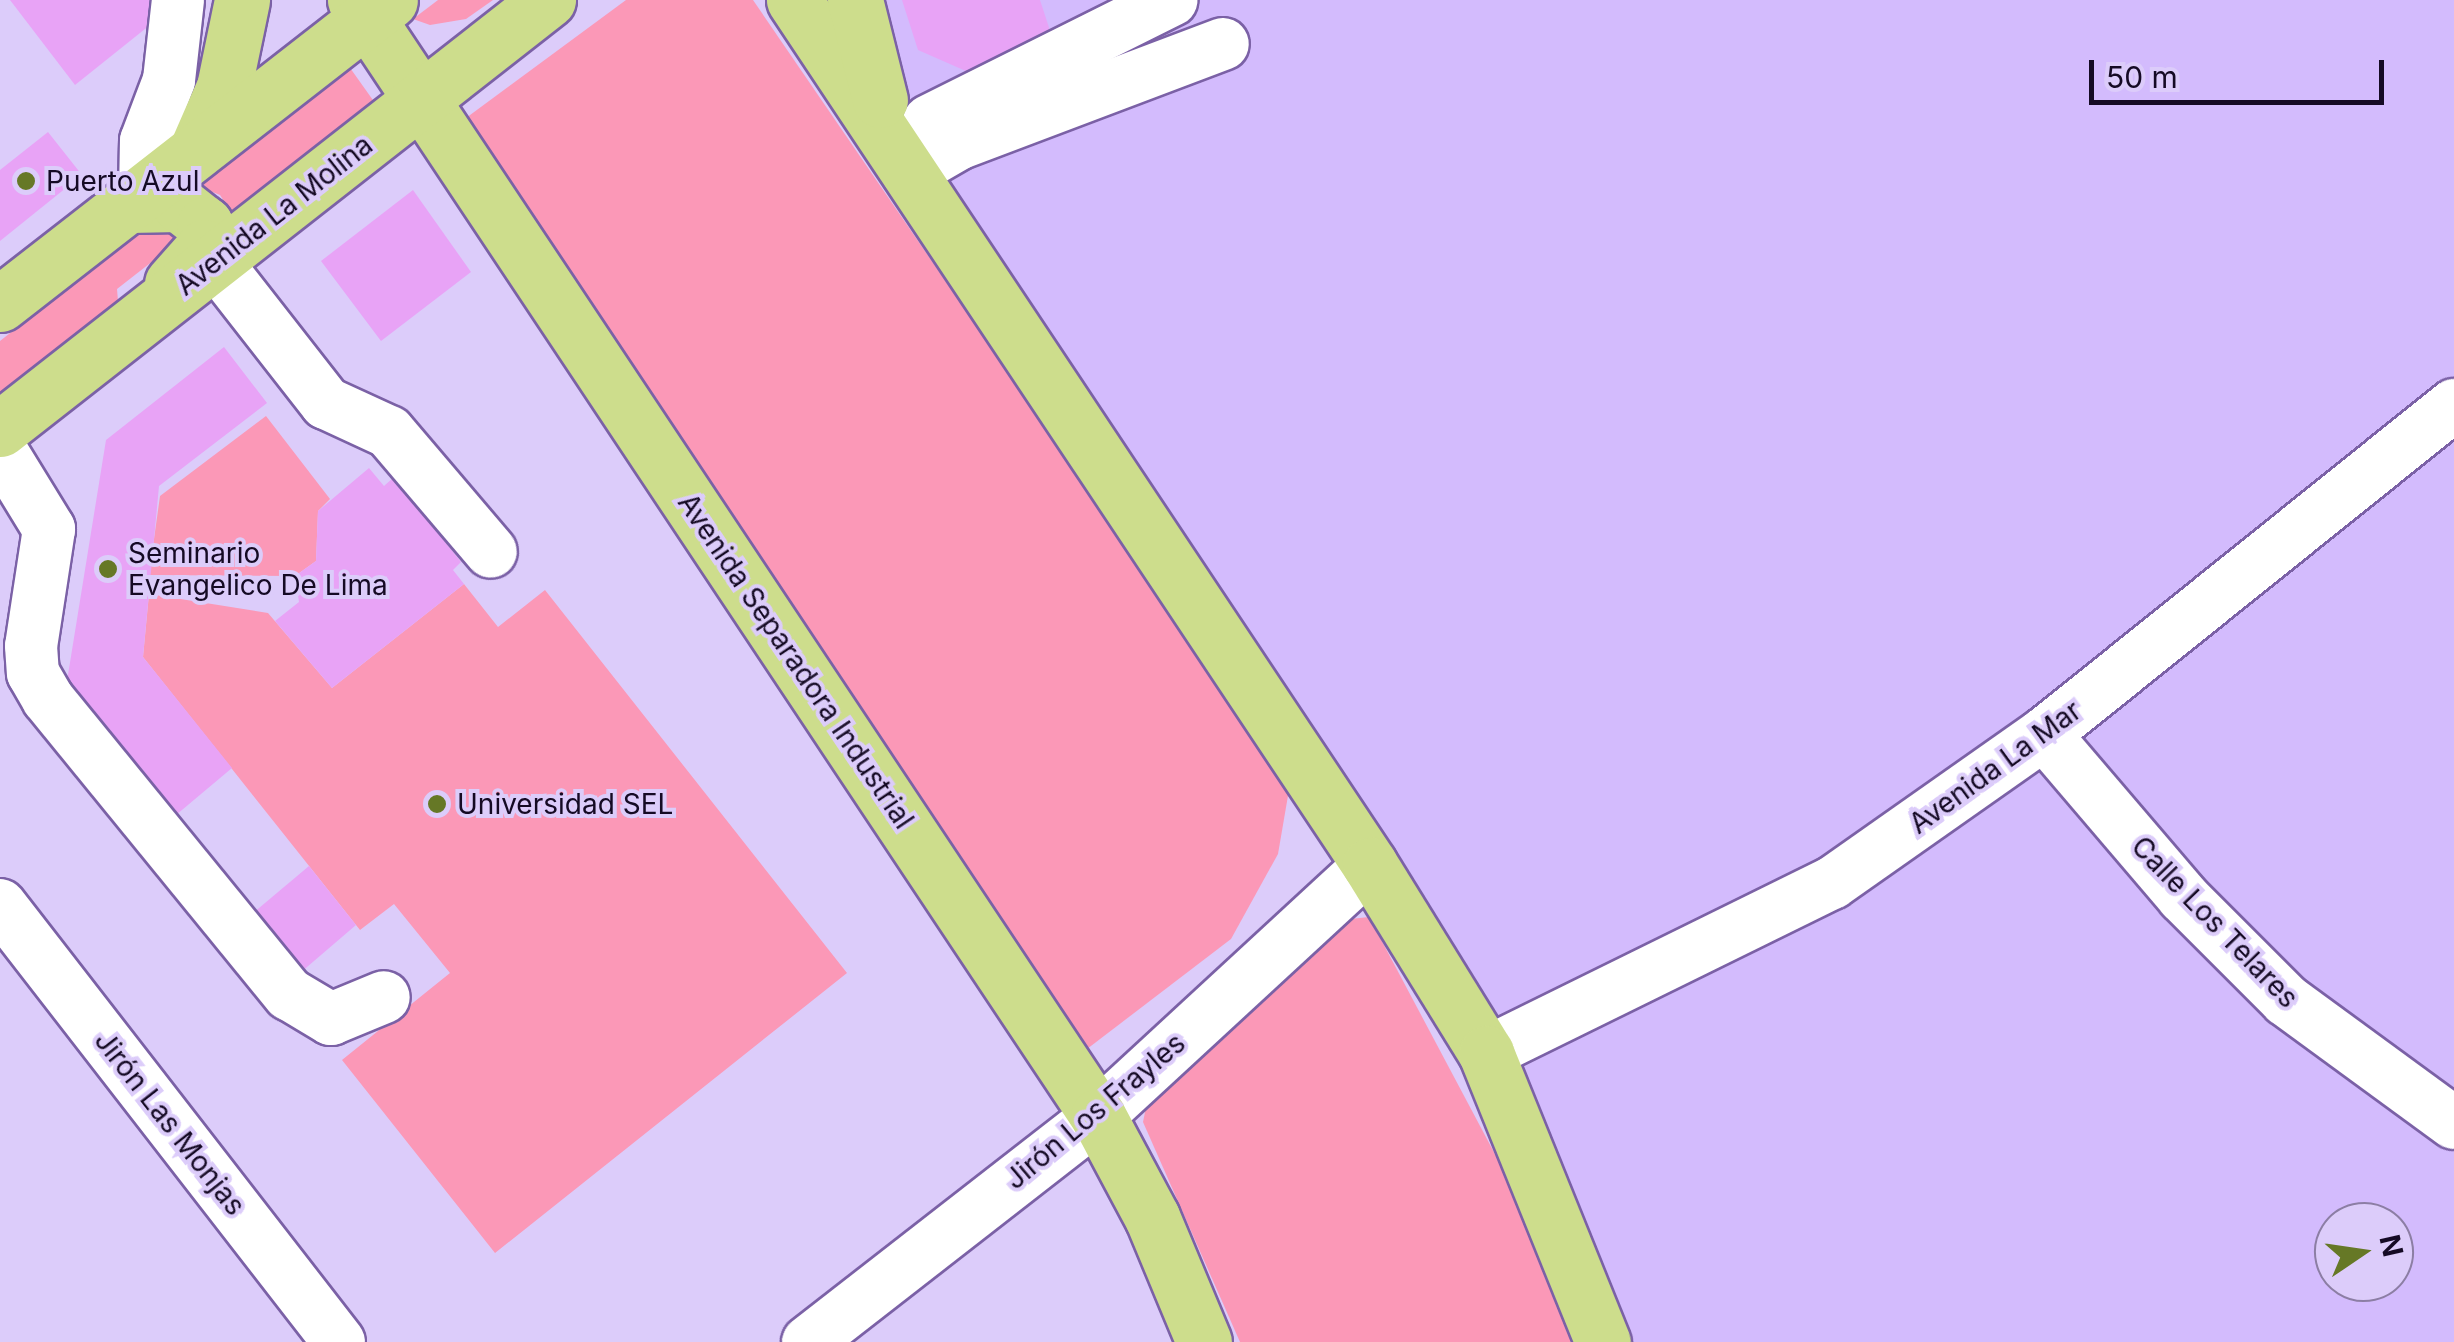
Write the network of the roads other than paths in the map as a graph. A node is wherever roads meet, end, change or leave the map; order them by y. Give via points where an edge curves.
1 (178, 0) edge
2 (242, 0) edge
3 (548, 0) edge
4 (794, 0) edge
5 (855, 0) edge
6 (1172, 0) edge
7 (371, 6) edge
8 (1223, 44) dead end
9 (424, 97) junction
10 (896, 150) junction
11 (196, 151) junction
12 (137, 198) junction
13 (210, 254) junction
14 (0, 304) edge
15 (2454, 405) edge
16 (0, 430) edge
17 (0, 449) edge
18 (491, 552) dead end
19 (2044, 734) junction
20 (1370, 865) junction
21 (0, 905) edge
22 (384, 997) dead end
23 (1486, 1053) junction
24 (1098, 1116) junction
25 (2454, 1123) edge
26 (340, 1342) edge
27 (808, 1342) edge
28 (1204, 1342) edge
29 (1603, 1342) edge

1 - 12 street via 169,80 146,142
2 - 11 main road via 224,87
3 - 9 main road, Avenida La Molina
4 - 10 main road
5 - 10 main road
6 - 10 street
7 - 9 main road, Avenida Separadora Industrial
7 - 11 main road
8 - 10 street via 958,144
9 - 13 main road, Avenida La Molina
9 - 24 main road, Avenida Separadora Industrial
10 - 20 main road
11 - 12 main road
12 - 13 main road via 198,213
12 - 14 main road
13 - 16 main road, Avenida La Molina
13 - 18 street via 326,404 389,432
15 - 19 street, Avenida La Mar
17 - 22 street via 49,529 31,646 33,673 48,699 289,994 331,1019
19 - 23 street, Avenida La Mar via 1832,883
19 - 25 street, Calle Los Telares via 2183,897 2286,1000
20 - 23 main road
20 - 24 street, Jirón Los Frayles
21 - 26 street, Jirón Las Monjas
23 - 29 main road
24 - 27 street, Jirón Los Frayles
24 - 28 main road, Avenida Separadora Industrial via 1152,1217

